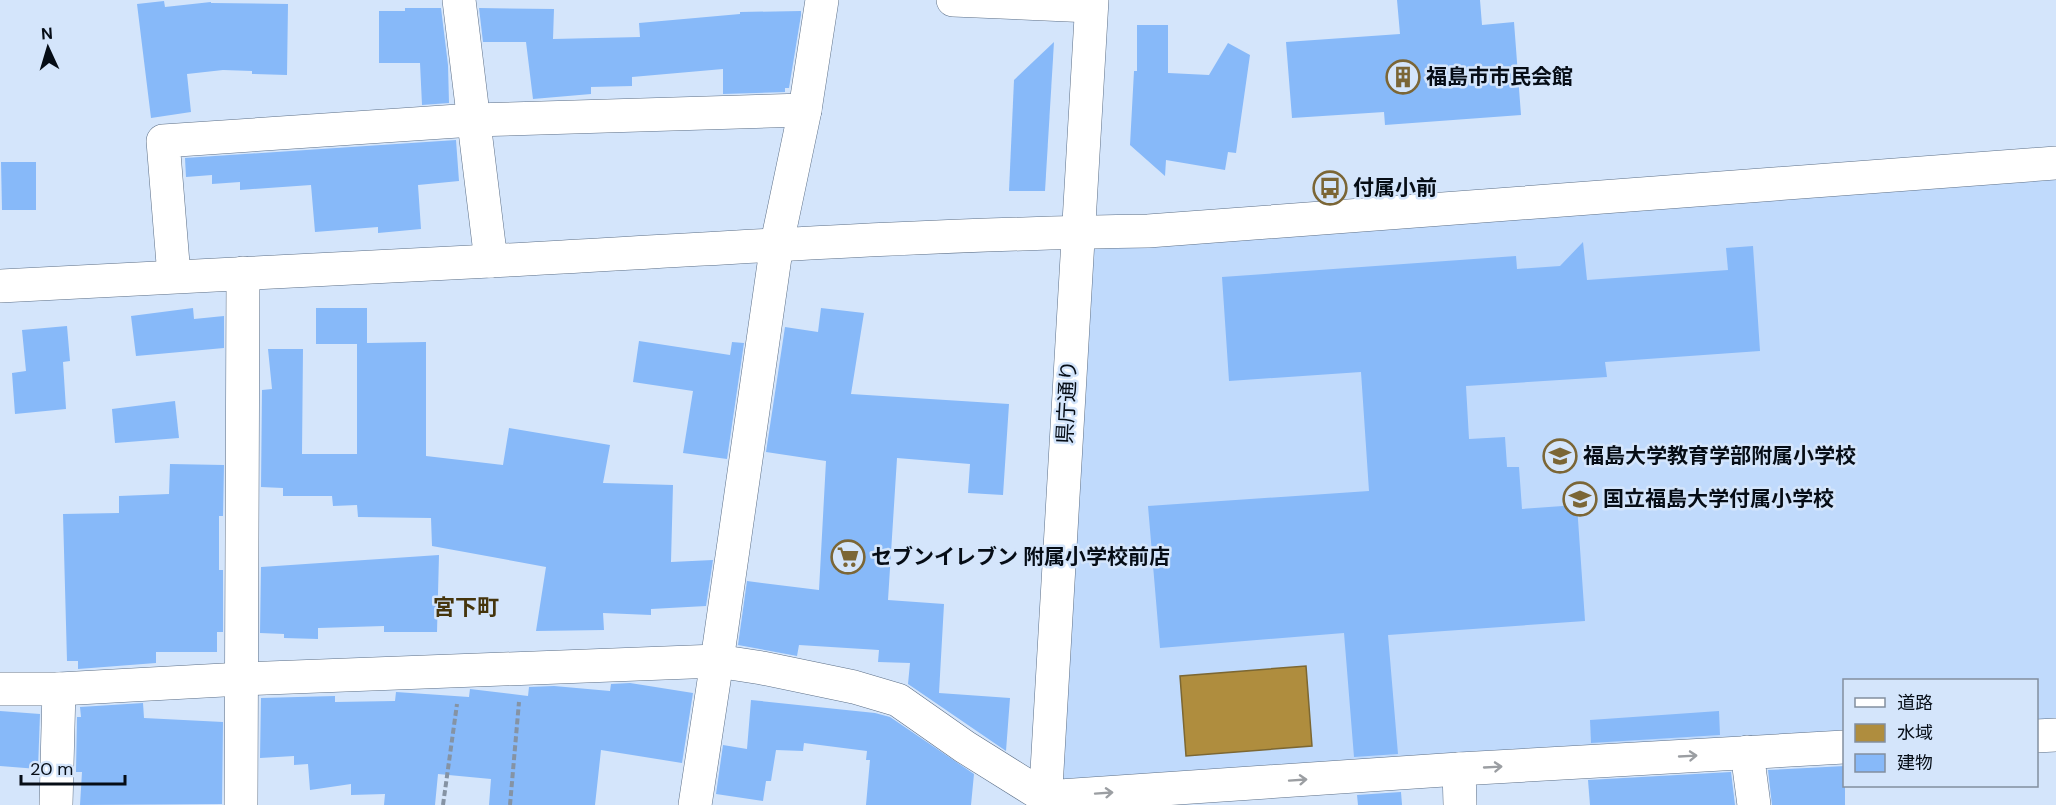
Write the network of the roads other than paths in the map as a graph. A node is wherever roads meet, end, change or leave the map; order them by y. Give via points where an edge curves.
1 (459, 0) edge
2 (822, 0) edge
3 (953, 0) edge
4 (1091, 3) edge
5 (805, 110) junction
6 (473, 120) junction
7 (2056, 163) edge
8 (1077, 232) junction
9 (777, 243) junction
10 (491, 261) junction
11 (243, 273) junction
12 (174, 276) junction
13 (0, 286) edge
14 (717, 661) junction
15 (242, 679) junction
16 (59, 688) junction
17 (0, 689) edge
18 (2056, 735) edge
19 (2038, 736) edge
20 (1843, 747) edge
21 (1747, 752) junction
22 (1459, 769) junction
23 (1045, 801) edge
24 (56, 805) edge
25 (241, 805) edge
26 (695, 805) edge
27 (1460, 805) edge
28 (1754, 805) edge

1 - 6 street
2 - 5 street
3 - 4 street
4 - 8 street, 県庁通り
5 - 6 street
5 - 9 street
6 - 10 street
6 - 12 street via 163,141
7 - 8 street via 1148,231
8 - 9 street
8 - 23 street, 県庁通り
9 - 10 street
9 - 14 street
10 - 11 street
11 - 12 street
11 - 15 street
12 - 13 street
14 - 15 street
14 - 23 street via 854,687 898,700
14 - 26 street
15 - 16 street
15 - 25 street
16 - 17 street
16 - 24 street
18 - 19 street
20 - 21 street
22 -> 21 street
21 - 28 street
23 -> 22 street
22 - 27 street

